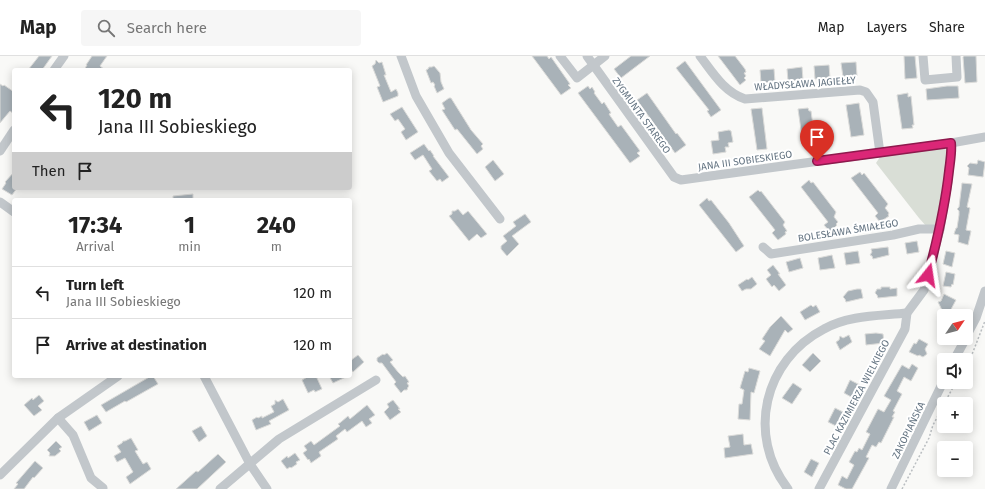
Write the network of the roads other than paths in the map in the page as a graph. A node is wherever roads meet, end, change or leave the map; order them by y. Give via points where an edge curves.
1 (64, 56) edge
2 (401, 56) edge
3 (560, 56) edge
4 (587, 56) edge
5 (605, 56) edge
6 (700, 56) edge
7 (923, 56) edge
8 (956, 56) edge
9 (593, 65) junction
10 (55, 68) edge
11 (12, 133) edge
12 (985, 137) edge
13 (951, 143) junction
14 (0, 150) edge
15 (880, 153) junction
16 (674, 177) joint
17 (0, 202) edge
18 (12, 211) edge
19 (500, 219) dead end
20 (940, 229) junction
21 (763, 247) dead end
22 (985, 290) edge
23 (907, 313) junction
24 (973, 324) edge
25 (115, 378) edge
26 (205, 378) edge
27 (376, 380) dead end
28 (940, 389) edge
29 (58, 418) junction
30 (250, 464) junction
31 (0, 475) edge
32 (103, 488) dead end
33 (220, 489) edge
34 (267, 489) edge
35 (788, 489) edge
36 (819, 489) edge
37 (891, 489) edge

1 - 10 street
2 - 19 street via 416,96 449,153
3 - 9 street via 577,78
4 - 9 street, ZYGMUNTA STAREGO
5 - 9 street
6 - 15 street, WŁADYSŁAWA JAGIEŁŁY via 724,87 745,99 860,90 866,92 873,102
7 - 8 street via 925,80 957,77
9 - 16 street, ZYGMUNTA STAREGO
11 - 14 street
12 - 13 street, JANA III SOBIESKIEGO
13 - 15 street, JANA III SOBIESKIEGO
13 - 20 street
15 - 16 street, JANA III SOBIESKIEGO via 688,180
17 - 18 street
20 - 21 street, BOLESŁAWA ŚMIAŁEGO via 919,229 772,254
20 - 23 street via 924,290
22 - 24 street
23 - 35 street via 862,317 824,328 797,348 783,363 767,401 765,435 774,467
23 - 36 street, PLAC KAZIMIERZA WIELKIEGO via 905,329
25 - 29 street
26 - 30 street
27 - 30 street via 279,439
28 - 37 street, ZAKOPIAŃSKA
29 - 31 street
29 - 32 street via 73,436 91,478
30 - 33 street
30 - 34 street

